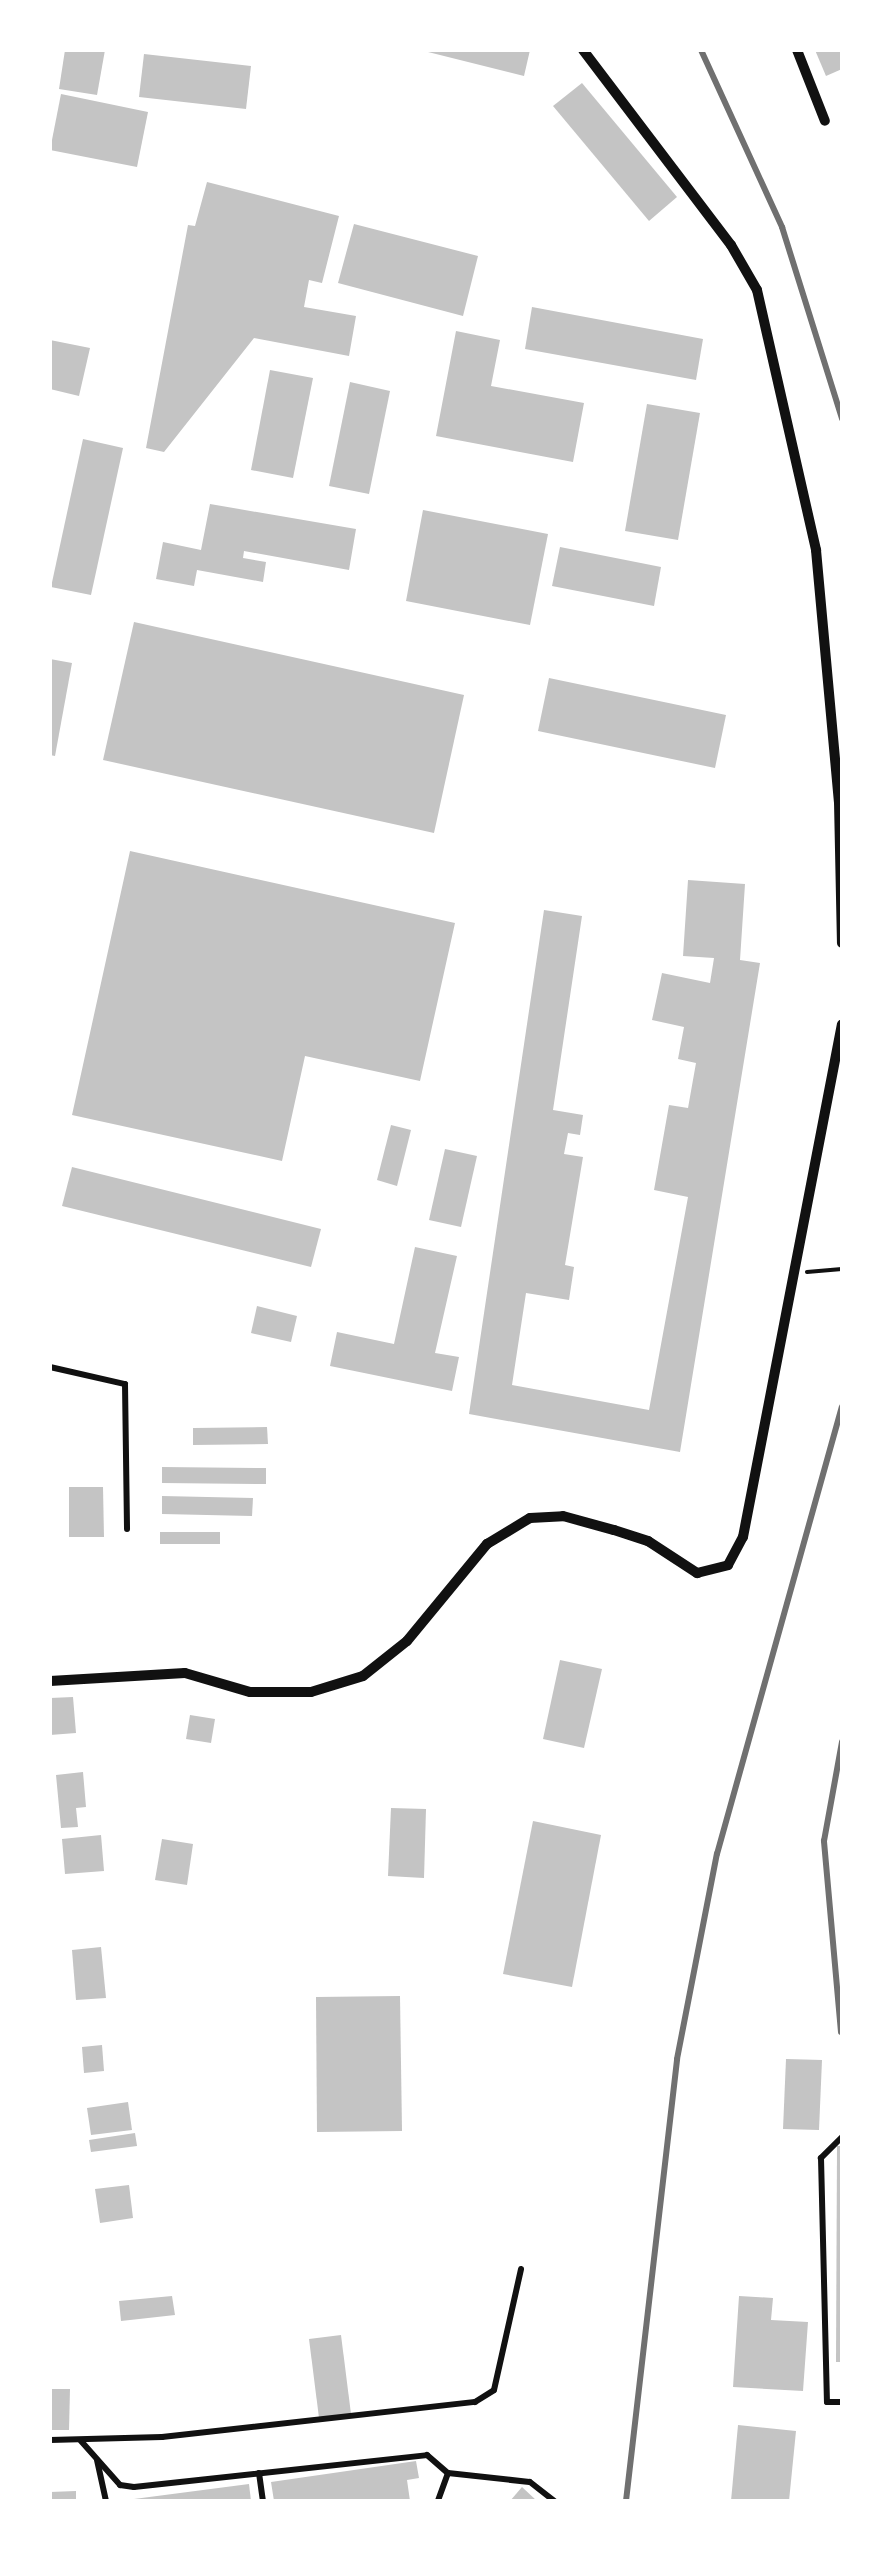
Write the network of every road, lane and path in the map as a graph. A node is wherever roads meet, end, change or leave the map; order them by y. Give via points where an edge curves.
1 (583, 50) edge
2 (797, 50) edge
3 (825, 121) dead end
4 (842, 942) edge
5 (842, 1024) edge
6 (842, 1268) edge
7 (796, 1273) junction
8 (50, 1366) edge
9 (127, 1529) dead end
10 (50, 1681) edge
11 (842, 2137) edge
12 (521, 2268) dead end
13 (842, 2402) edge
14 (50, 2440) edge
15 (80, 2440) junction
16 (97, 2459) junction
17 (259, 2473) junction
18 (448, 2473) junction
19 (106, 2501) edge
20 (263, 2501) edge
21 (438, 2501) edge
22 (554, 2501) edge

1 - 4 street via 731,245 756,290 816,550 840,802
2 - 3 street
5 - 7 street
6 - 7 path
7 - 10 street via 743,1537 728,1565 697,1572 648,1541 614,1530 563,1516 530,1518 487,1544 407,1640 363,1676 296,1692 250,1692 185,1673
8 - 9 lane via 124,1384
11 - 13 lane via 821,2158 827,2402
12 - 15 lane via 494,2390 486,2398 162,2437
14 - 15 lane
15 - 16 lane
16 - 17 lane via 120,2485 134,2487
16 - 19 lane
17 - 18 lane via 427,2455
17 - 20 lane
18 - 21 lane
18 - 22 lane via 530,2482

